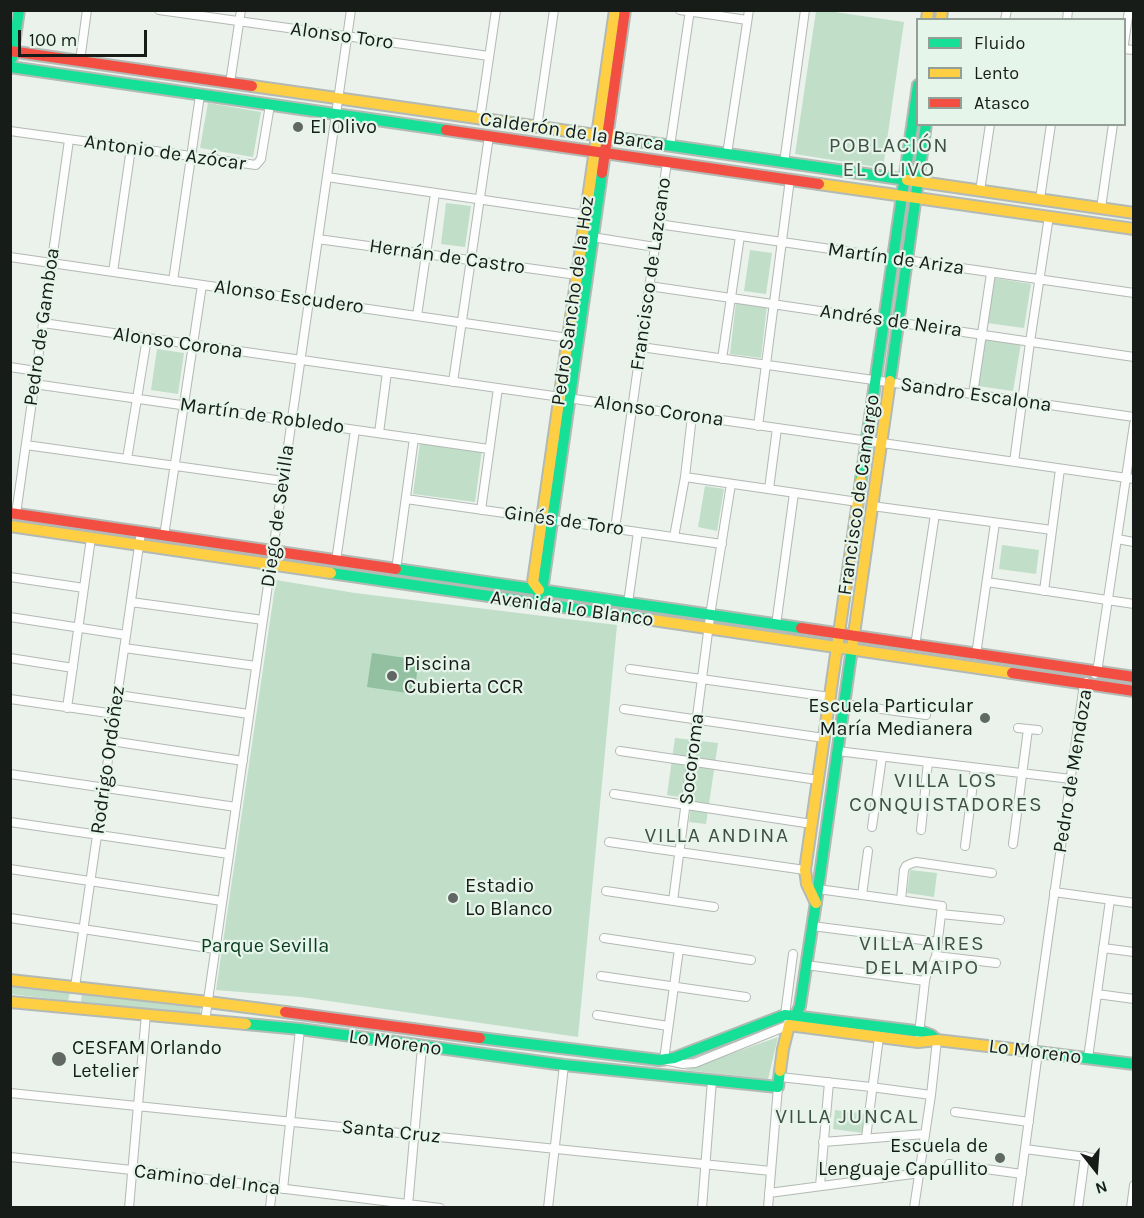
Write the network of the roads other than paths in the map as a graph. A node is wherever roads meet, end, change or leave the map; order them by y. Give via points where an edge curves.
1 (19, 10) edge
2 (87, 10) edge
3 (159, 10) edge
4 (241, 10) edge
5 (351, 10) edge
6 (496, 10) edge
7 (554, 10) edge
8 (615, 10) edge
9 (625, 10) edge
10 (680, 10) edge
11 (749, 10) edge
12 (805, 10) edge
13 (1129, 10) edge
14 (690, 11) edge
15 (747, 20) junction
16 (239, 22) junction
17 (1126, 36) edge
18 (347, 37) junction
19 (12, 51) edge
20 (489, 56) junction
21 (80, 61) junction
22 (11, 68) edge
23 (230, 83) junction
24 (200, 95) junction
25 (338, 98) junction
26 (916, 99) edge
27 (270, 105) junction
28 (336, 114) junction
29 (480, 119) junction
30 (926, 126) edge
31 (990, 126) edge
32 (1051, 126) edge
33 (1113, 126) edge
34 (537, 127) junction
35 (10, 132) edge
36 (489, 136) junction
37 (602, 136) junction
38 (69, 140) junction
39 (670, 146) junction
40 (130, 148) junction
41 (600, 152) junction
42 (727, 154) junction
43 (191, 156) junction
44 (667, 162) junction
45 (784, 162) junction
46 (327, 177) junction
47 (790, 179) junction
48 (904, 180) junction
49 (918, 182) junction
50 (980, 191) junction
51 (435, 193) junction
52 (902, 195) junction
53 (916, 197) junction
54 (1040, 199) junction
55 (480, 200) junction
56 (1101, 208) junction
57 (1134, 213) edge
58 (586, 215) junction
59 (1049, 216) junction
60 (658, 224) junction
61 (1134, 229) edge
62 (740, 236) junction
63 (592, 237) junction
64 (318, 239) junction
65 (782, 243) junction
66 (655, 247) junction
67 (426, 254) junction
68 (10, 257) edge
69 (893, 259) junction
70 (471, 260) junction
71 (907, 261) junction
72 (51, 263) junction
73 (113, 272) junction
74 (991, 273) junction
75 (577, 275) junction
76 (173, 280) junction
77 (1040, 280) junction
78 (202, 285) junction
79 (649, 286) junction
80 (1134, 294) edge
81 (731, 298) junction
82 (309, 300) junction
83 (774, 304) junction
84 (417, 316) junction
85 (884, 320) junction
86 (462, 322) junction
87 (898, 322) junction
88 (43, 323) junction
89 (981, 334) junction
90 (147, 338) junction
91 (568, 338) junction
92 (1030, 342) junction
93 (193, 345) junction
94 (641, 347) junction
95 (1134, 357) edge
96 (722, 359) junction
97 (300, 360) junction
98 (767, 365) junction
99 (10, 367) edge
100 (36, 371) junction
101 (387, 372) junction
102 (875, 381) junction
103 (453, 382) junction
104 (889, 383) junction
105 (34, 384) junction
106 (498, 388) junction
107 (973, 394) junction
108 (137, 398) junction
109 (564, 398) junction
110 (1022, 401) junction
111 (184, 405) junction
112 (632, 408) junction
113 (692, 416) junction
114 (1134, 417) edge
115 (292, 421) junction
116 (1134, 424) edge
117 (758, 426) junction
118 (777, 428) junction
119 (355, 430) junction
120 (379, 433) junction
121 (414, 438) junction
122 (867, 441) junction
123 (880, 443) junction
124 (26, 445) junction
125 (489, 449) junction
126 (127, 459) junction
127 (1014, 462) junction
128 (175, 466) junction
129 (1060, 469) junction
130 (685, 477) junction
131 (1130, 478) edge
132 (283, 481) junction
133 (731, 484) junction
134 (769, 489) junction
135 (794, 493) junction
136 (406, 499) junction
137 (858, 502) junction
138 (872, 506) junction
139 (480, 510) junction
140 (13, 513) edge
141 (935, 514) junction
142 (547, 519) junction
143 (995, 523) junction
144 (10, 526) edge
145 (615, 529) junction
146 (1052, 530) junction
147 (141, 532) junction
148 (638, 532) junction
149 (164, 536) junction
150 (674, 537) junction
151 (92, 538) junction
152 (1117, 539) junction
153 (1134, 542) edge
154 (722, 544) junction
155 (139, 545) junction
156 (273, 552) junction
157 (336, 561) junction
158 (271, 564) junction
159 (396, 570) junction
160 (10, 577) edge
161 (987, 582) junction
162 (84, 588) junction
163 (539, 590) junction
164 (1044, 591) junction
165 (1108, 600) junction
166 (131, 602) junction
167 (537, 603) junction
168 (628, 603) junction
169 (1134, 604) edge
170 (711, 616) junction
171 (10, 617) edge
172 (263, 620) junction
173 (776, 625) junction
174 (79, 627) junction
175 (709, 629) junction
176 (839, 634) junction
177 (126, 635) junction
178 (853, 636) junction
179 (915, 646) junction
180 (124, 648) junction
181 (837, 648) junction
182 (851, 650) junction
183 (976, 655) junction
184 (10, 658) edge
185 (256, 666) junction
186 (73, 668) junction
187 (630, 669) dead end
188 (1097, 672) junction
189 (1134, 677) edge
190 (703, 679) junction
191 (1084, 684) junction
192 (1134, 691) edge
193 (117, 695) junction
194 (830, 697) junction
195 (10, 699) edge
196 (843, 704) junction
197 (67, 708) junction
198 (624, 709) dead end
199 (115, 714) junction
200 (249, 714) junction
201 (926, 715) dead end
202 (697, 719) junction
203 (1017, 728) dead end
204 (1028, 729) junction
205 (1038, 730) dead end
206 (824, 738) junction
207 (111, 741) junction
208 (620, 751) dead end
209 (837, 751) junction
210 (882, 757) junction
211 (243, 761) junction
212 (692, 762) junction
213 (928, 762) junction
214 (975, 768) junction
215 (1022, 773) junction
216 (10, 774) edge
217 (1071, 779) junction
218 (818, 780) junction
219 (104, 788) junction
220 (614, 794) dead end
221 (686, 805) junction
222 (236, 807) junction
223 (10, 822) edge
224 (812, 824) junction
225 (872, 827) dead end
226 (921, 830) dead end
227 (97, 835) junction
228 (609, 842) dead end
229 (1013, 844) dead end
230 (965, 846) dead end
231 (868, 851) dead end
232 (680, 852) junction
233 (229, 854) junction
234 (10, 869) edge
235 (805, 870) junction
236 (992, 873) dead end
237 (90, 881) junction
238 (818, 889) junction
239 (606, 891) dead end
240 (1054, 892) junction
241 (862, 895) junction
242 (900, 900) junction
243 (1110, 900) junction
244 (222, 901) junction
245 (673, 901) junction
246 (816, 903) junction
247 (1134, 903) edge
248 (714, 908) dead end
249 (942, 910) junction
250 (10, 918) edge
251 (1000, 920) dead end
252 (812, 926) junction
253 (83, 929) junction
254 (604, 938) dead end
255 (938, 942) junction
256 (1103, 948) junction
257 (215, 949) junction
258 (679, 950) junction
259 (1134, 952) edge
260 (793, 954) dead end
261 (936, 956) junction
262 (752, 960) dead end
263 (996, 963) dead end
264 (806, 965) junction
265 (601, 976) dead end
266 (10, 980) edge
267 (925, 981) junction
268 (674, 986) junction
269 (75, 987) junction
270 (1097, 994) junction
271 (746, 997) dead end
272 (1134, 999) edge
273 (10, 1002) edge
274 (208, 1002) junction
275 (76, 1008) junction
276 (146, 1014) junction
277 (597, 1015) dead end
278 (796, 1015) junction
279 (787, 1020) junction
280 (205, 1021) junction
281 (668, 1026) junction
282 (300, 1029) junction
283 (879, 1037) junction
284 (919, 1037) junction
285 (937, 1040) junction
286 (422, 1047) junction
287 (1035, 1052) junction
288 (1088, 1058) junction
289 (664, 1060) junction
290 (1134, 1064) edge
291 (564, 1065) junction
292 (712, 1080) junction
293 (779, 1082) junction
294 (828, 1082) junction
295 (871, 1087) junction
296 (10, 1093) edge
297 (931, 1095) junction
298 (138, 1106) junction
299 (955, 1112) dead end
300 (290, 1122) junction
301 (1029, 1122) junction
302 (415, 1134) junction
303 (926, 1134) junction
304 (866, 1137) junction
305 (823, 1142) junction
306 (555, 1149) junction
307 (1025, 1149) junction
308 (1085, 1156) junction
309 (10, 1157) edge
310 (1094, 1158) dead end
311 (706, 1164) junction
312 (949, 1164) dead end
313 (132, 1170) junction
314 (771, 1171) junction
315 (920, 1173) junction
316 (1022, 1174) junction
317 (1134, 1185) edge
318 (820, 1186) junction
319 (272, 1188) junction
320 (284, 1189) junction
321 (769, 1193) junction
322 (408, 1206) edge
323 (129, 1208) edge
324 (270, 1208) edge
325 (440, 1208) edge
326 (548, 1208) edge
327 (702, 1208) edge
328 (768, 1208) edge
329 (914, 1208) edge
330 (1017, 1208) edge
331 (1078, 1208) edge
332 (1131, 1208) edge

1 - 19 street
2 - 21 street
3 - 16 street, Alonso Toro
4 - 16 street
5 - 18 street, Diego de Sevilla
6 - 20 street
7 - 34 street
8 - 37 street, Pedro Sancho de la Hoz
9 - 37 street, Pedro Sancho de la Hoz
10 - 14 street
11 - 15 street
12 - 45 street
13 - 17 street
14 - 15 street
14 - 39 street
15 - 42 street
16 - 18 street, Alonso Toro
16 - 23 street
18 - 20 street, Alonso Toro
18 - 25 street, Diego de Sevilla
19 - 21 street, Calderón de la Barca
19 - 22 street
20 - 29 street
21 - 23 street, Calderón de la Barca
22 - 24 street, Calderón de la Barca
23 - 25 street, Calderón de la Barca
24 - 27 street, Calderón de la Barca
24 - 43 street
25 - 28 street, Diego de Sevilla
25 - 29 street, Calderón de la Barca
26 - 48 street, Francisco de Camargo
27 - 28 street, Calderón de la Barca
27 - 43 street, Antonio de Azócar via 258,164
28 - 36 street, Calderón de la Barca
28 - 46 street, Diego de Sevilla
29 - 34 street, Calderón de la Barca
30 - 49 street, Francisco de Camargo
31 - 50 street
32 - 54 street
33 - 56 street
34 - 37 street, Calderón de la Barca
35 - 38 street, Antonio de Azócar
36 - 41 street, Calderón de la Barca
36 - 55 street
37 - 39 street, Calderón de la Barca
37 - 41 street, Pedro Sancho de la Hoz
38 - 40 street, Antonio de Azócar
38 - 72 street, Pedro de Gamboa
39 - 42 street, Calderón de la Barca
40 - 43 street, Antonio de Azócar
40 - 73 street
41 - 44 street, Calderón de la Barca
41 - 58 street, Pedro Sancho de la Hoz
41 - 63 street, Pedro Sancho de la Hoz
42 - 45 street, Calderón de la Barca
43 - 76 street
44 - 47 street, Calderón de la Barca
44 - 60 street, Francisco de Lazcano
45 - 48 street, Calderón de la Barca
46 - 51 street
46 - 64 street, Diego de Sevilla
47 - 52 street, Calderón de la Barca
47 - 65 street
48 - 49 street, Calderón de la Barca
48 - 52 street, Francisco de Camargo
49 - 50 street, Calderón de la Barca
49 - 53 street, Francisco de Camargo
50 - 54 street, Calderón de la Barca
51 - 55 street
51 - 67 street
52 - 53 street, Calderón de la Barca
52 - 69 street, Francisco de Camargo
53 - 59 street, Calderón de la Barca
53 - 71 street, Francisco de Camargo
54 - 56 street, Calderón de la Barca
55 - 58 street
55 - 70 street
56 - 57 street, Calderón de la Barca
58 - 75 street, Pedro Sancho de la Hoz
59 - 61 street, Calderón de la Barca
59 - 77 street
60 - 62 street, Martín de Ariza
60 - 66 street, Francisco de Lazcano
62 - 65 street, Martín de Ariza
62 - 81 street
63 - 66 street
63 - 109 street, Pedro Sancho de la Hoz
64 - 67 street, Hernán de Castro
64 - 82 street, Diego de Sevilla
65 - 69 street, Martín de Ariza
65 - 83 street
66 - 79 street, Francisco de Lazcano
67 - 70 street, Hernán de Castro
67 - 84 street
68 - 72 street, Alonso Escudero
69 - 71 street, Martín de Ariza
69 - 85 street, Francisco de Camargo
70 - 75 street, Hernán de Castro
70 - 86 street
71 - 74 street, Martín de Ariza
71 - 87 street, Francisco de Camargo
72 - 73 street, Alonso Escudero
72 - 88 street, Pedro de Gamboa
73 - 76 street, Alonso Escudero
74 - 77 street, Martín de Ariza
74 - 89 street
75 - 91 street, Pedro Sancho de la Hoz
76 - 78 street, Alonso Escudero
77 - 80 street, Martín de Ariza
77 - 92 street
78 - 82 street, Alonso Escudero
78 - 93 street
79 - 81 street, Andrés de Neira
79 - 94 street, Francisco de Lazcano
81 - 83 street, Andrés de Neira
81 - 96 street
82 - 84 street, Alonso Escudero
82 - 97 street, Diego de Sevilla
83 - 85 street, Andrés de Neira
83 - 98 street
84 - 86 street, Alonso Escudero
85 - 87 street, Andrés de Neira
85 - 102 street, Francisco de Camargo
86 - 91 street, Alonso Escudero
86 - 103 street
87 - 89 street, Andrés de Neira
87 - 104 street, Francisco de Camargo
88 - 90 street, Alonso Corona
88 - 100 street, Pedro de Gamboa
89 - 92 street, Andrés de Neira
89 - 107 street
90 - 93 street, Alonso Corona
90 - 108 street
91 - 109 street, Pedro Sancho de la Hoz
92 - 95 street, Andrés de Neira
92 - 110 street
93 - 97 street, Alonso Corona
93 - 111 street
94 - 96 street, Sandro Escalona
94 - 112 street, Francisco de Lazcano
96 - 98 street, Sandro Escalona
97 - 101 street, Alonso Corona
97 - 115 street, Diego de Sevilla
98 - 102 street, Sandro Escalona
98 - 117 street
99 - 100 street
100 - 105 street, Pedro de Gamboa
101 - 103 street, Alonso Corona
101 - 120 street
102 - 104 street, Sandro Escalona
102 - 122 street, Francisco de Camargo
103 - 106 street, Alonso Corona
104 - 107 street, Sandro Escalona
104 - 123 street, Francisco de Camargo
105 - 108 street, Martín de Robledo
105 - 124 street, Pedro de Gamboa
106 - 109 street, Alonso Corona
106 - 125 street
107 - 110 street, Sandro Escalona
108 - 111 street, Martín de Robledo
108 - 126 street
109 - 112 street, Alonso Corona
109 - 142 street, Pedro Sancho de la Hoz
110 - 114 street, Sandro Escalona
110 - 127 street
111 - 115 street, Martín de Robledo
111 - 128 street
112 - 113 street, Alonso Corona
112 - 145 street, Francisco de Lazcano
113 - 117 street, Alonso Corona
113 - 130 street
115 - 119 street, Martín de Robledo
115 - 132 street, Diego de Sevilla
116 - 131 street, Pedro de Mendoza
117 - 118 street, Alonso Corona
118 - 122 street, Alonso Corona
118 - 134 street
119 - 120 street, Martín de Robledo
119 - 157 street
120 - 121 street, Martín de Robledo
121 - 125 street, Martín de Robledo
121 - 136 street
122 - 123 street, Alonso Corona
122 - 137 street, Francisco de Camargo
123 - 127 street, Alonso Corona
123 - 138 street, Francisco de Camargo
124 - 126 street
124 - 140 street, Pedro de Gamboa
125 - 139 street
126 - 128 street
127 - 129 street, Alonso Corona
128 - 132 street
128 - 149 street
129 - 131 street, Alonso Corona
129 - 146 street
130 - 133 street
130 - 150 street
131 - 152 street, Pedro de Mendoza
132 - 156 street, Diego de Sevilla
133 - 134 street
133 - 154 street, Socoroma
134 - 135 street
135 - 137 street
135 - 173 street
136 - 139 street, Ginés de Toro
136 - 159 street
137 - 176 street, Francisco de Camargo
138 - 141 street
138 - 178 street, Francisco de Camargo
139 - 142 street, Ginés de Toro
140 - 147 street, Avenida Lo Blanco
141 - 143 street
141 - 179 street
142 - 145 street, Ginés de Toro
142 - 163 street, Pedro Sancho de la Hoz via 533,582
143 - 146 street
143 - 161 street
144 - 151 street, Avenida Lo Blanco
145 - 148 street, Ginés de Toro
146 - 164 street
147 - 149 street, Avenida Lo Blanco
147 - 155 street, Rodrigo Ordóñez
148 - 150 street, Ginés de Toro
148 - 168 street
149 - 156 street, Avenida Lo Blanco
150 - 154 street, Ginés de Toro
151 - 155 street, Avenida Lo Blanco
151 - 162 street
152 - 153 street
152 - 165 street, Pedro de Mendoza
154 - 170 street, Socoroma
155 - 158 street, Avenida Lo Blanco
155 - 166 street, Rodrigo Ordóñez
156 - 157 street, Avenida Lo Blanco
156 - 158 street, Diego de Sevilla
157 - 159 street, Avenida Lo Blanco
158 - 167 street, Avenida Lo Blanco
158 - 172 street, Diego de Sevilla
159 - 163 street, Avenida Lo Blanco
160 - 162 street
161 - 164 street
161 - 183 street
162 - 174 street
163 - 167 street, Pedro Sancho de la Hoz
163 - 168 street, Avenida Lo Blanco
164 - 165 street
165 - 169 street
165 - 188 street, Pedro de Mendoza
166 - 172 street
166 - 177 street, Rodrigo Ordóñez
167 - 175 street, Avenida Lo Blanco
168 - 170 street, Avenida Lo Blanco
170 - 173 street, Avenida Lo Blanco
170 - 175 street, Socoroma
171 - 174 street
172 - 185 street, Diego de Sevilla
173 - 176 street, Avenida Lo Blanco
174 - 177 street
174 - 186 street
175 - 181 street, Avenida Lo Blanco
175 - 190 street, Socoroma
176 - 178 street, Avenida Lo Blanco
176 - 181 street, Francisco de Camargo
177 - 180 street, Rodrigo Ordóñez
178 - 179 street, Avenida Lo Blanco
178 - 182 street, Francisco de Camargo
179 - 183 street, Avenida Lo Blanco
180 - 185 street
180 - 193 street, Rodrigo Ordóñez
181 - 182 street, Avenida Lo Blanco
181 - 194 street, Francisco de Camargo
182 - 191 street, Avenida Lo Blanco
182 - 196 street, Francisco de Camargo
183 - 188 street, Avenida Lo Blanco
184 - 186 street
185 - 200 street, Diego de Sevilla
186 - 197 street
187 - 190 street
188 - 189 street, Avenida Lo Blanco
188 - 191 street, Pedro de Mendoza
190 - 194 street
190 - 202 street, Socoroma
191 - 192 street, Avenida Lo Blanco
191 - 217 street, Pedro de Mendoza
193 - 199 street, Rodrigo Ordóñez
193 - 200 street
194 - 206 street, Francisco de Camargo
195 - 197 street
196 - 201 street
196 - 209 street, Francisco de Camargo
197 - 199 street
198 - 202 street
199 - 207 street, Rodrigo Ordóñez
200 - 211 street, Diego de Sevilla
202 - 206 street
202 - 212 street, Socoroma
203 - 204 street
204 - 205 street
204 - 215 street
206 - 218 street, Francisco de Camargo
207 - 211 street
207 - 219 street, Rodrigo Ordóñez
208 - 212 street
209 - 210 street
209 - 238 street, Francisco de Camargo
210 - 213 street
210 - 225 street
211 - 222 street, Diego de Sevilla
212 - 218 street
212 - 221 street, Socoroma
213 - 214 street
213 - 226 street
214 - 215 street
214 - 230 street
215 - 217 street
215 - 229 street
216 - 219 street
217 - 240 street, Pedro de Mendoza
218 - 224 street, Francisco de Camargo
219 - 222 street
219 - 227 street, Rodrigo Ordóñez
220 - 221 street
221 - 224 street
221 - 232 street, Socoroma
222 - 233 street, Diego de Sevilla
223 - 227 street
224 - 235 street, Francisco de Camargo
227 - 233 street
227 - 237 street, Rodrigo Ordóñez
228 - 232 street
231 - 241 street
232 - 235 street
232 - 245 street, Socoroma
233 - 244 street, Diego de Sevilla
234 - 237 street
235 - 246 street, Francisco de Camargo
236 - 242 street via 916,862 904,870
237 - 244 street
237 - 253 street, Rodrigo Ordóñez
238 - 241 street
238 - 246 street, Francisco de Camargo
239 - 245 street
240 - 243 street
240 - 287 street, Pedro de Mendoza
241 - 242 street
242 - 249 street
243 - 247 street
243 - 256 street
244 - 257 street, Diego de Sevilla
245 - 248 street
246 - 252 street, Francisco de Camargo
249 - 251 street
249 - 255 street
250 - 253 street
252 - 255 street
252 - 264 street, Francisco de Camargo
253 - 257 street
253 - 269 street, Rodrigo Ordóñez
254 - 258 street
255 - 261 street
256 - 259 street
256 - 270 street
257 - 274 street, Diego de Sevilla
258 - 262 street
258 - 268 street
260 - 279 street
261 - 263 street
261 - 267 street
264 - 267 street
264 - 278 street, Francisco de Camargo
265 - 268 street
266 - 269 street, Lo Moreno
267 - 284 street
268 - 271 street
268 - 281 street
269 - 274 street, Lo Moreno
269 - 275 street
270 - 272 street
270 - 288 street
273 - 275 street, Lo Moreno
274 - 280 street, Diego de Sevilla
274 - 289 street, Lo Moreno
275 - 276 street, Lo Moreno
276 - 280 street, Lo Moreno
276 - 298 street
277 - 281 street
278 - 279 street, Lo Moreno
278 - 284 street, Lo Moreno
279 - 283 street, Lo Moreno
279 - 289 street, Lo Moreno
279 - 293 street
280 - 282 street, Lo Moreno
281 - 289 street
282 - 286 street, Lo Moreno
282 - 300 street
283 - 284 street, Lo Moreno
283 - 295 street
284 - 285 street, Lo Moreno via 931,1035
285 - 287 street, Lo Moreno
285 - 297 street
286 - 291 street, Lo Moreno
286 - 302 street
287 - 288 street, Lo Moreno
287 - 301 street, Pedro de Mendoza
288 - 290 street, Lo Moreno
291 - 292 street, Lo Moreno
291 - 306 street
292 - 293 street, Lo Moreno
292 - 311 street
293 - 294 street
293 - 314 street
294 - 295 street
294 - 305 street
295 - 297 street
295 - 304 street
296 - 298 street, Santa Cruz
297 - 303 street
298 - 300 street, Santa Cruz
298 - 313 street
299 - 301 street
300 - 302 street, Santa Cruz
300 - 320 street
301 - 307 street, Pedro de Mendoza
302 - 306 street, Santa Cruz
302 - 322 street
303 - 304 street
303 - 315 street
304 - 305 street
305 - 318 street
306 - 311 street, Santa Cruz
306 - 326 street
307 - 308 street
307 - 316 street, Pedro de Mendoza
308 - 310 street
308 - 331 street
309 - 313 street, Camino del Inca
311 - 314 street, Santa Cruz
311 - 327 street
312 - 316 street
313 - 319 street, Camino del Inca
313 - 323 street
314 - 321 street
315 - 318 street
315 - 329 street
316 - 330 street, Pedro de Mendoza
317 - 332 street
318 - 321 street
319 - 320 street, Camino del Inca
319 - 324 street
320 - 322 street, Camino del Inca
321 - 328 street
322 - 325 street, Camino del Inca

